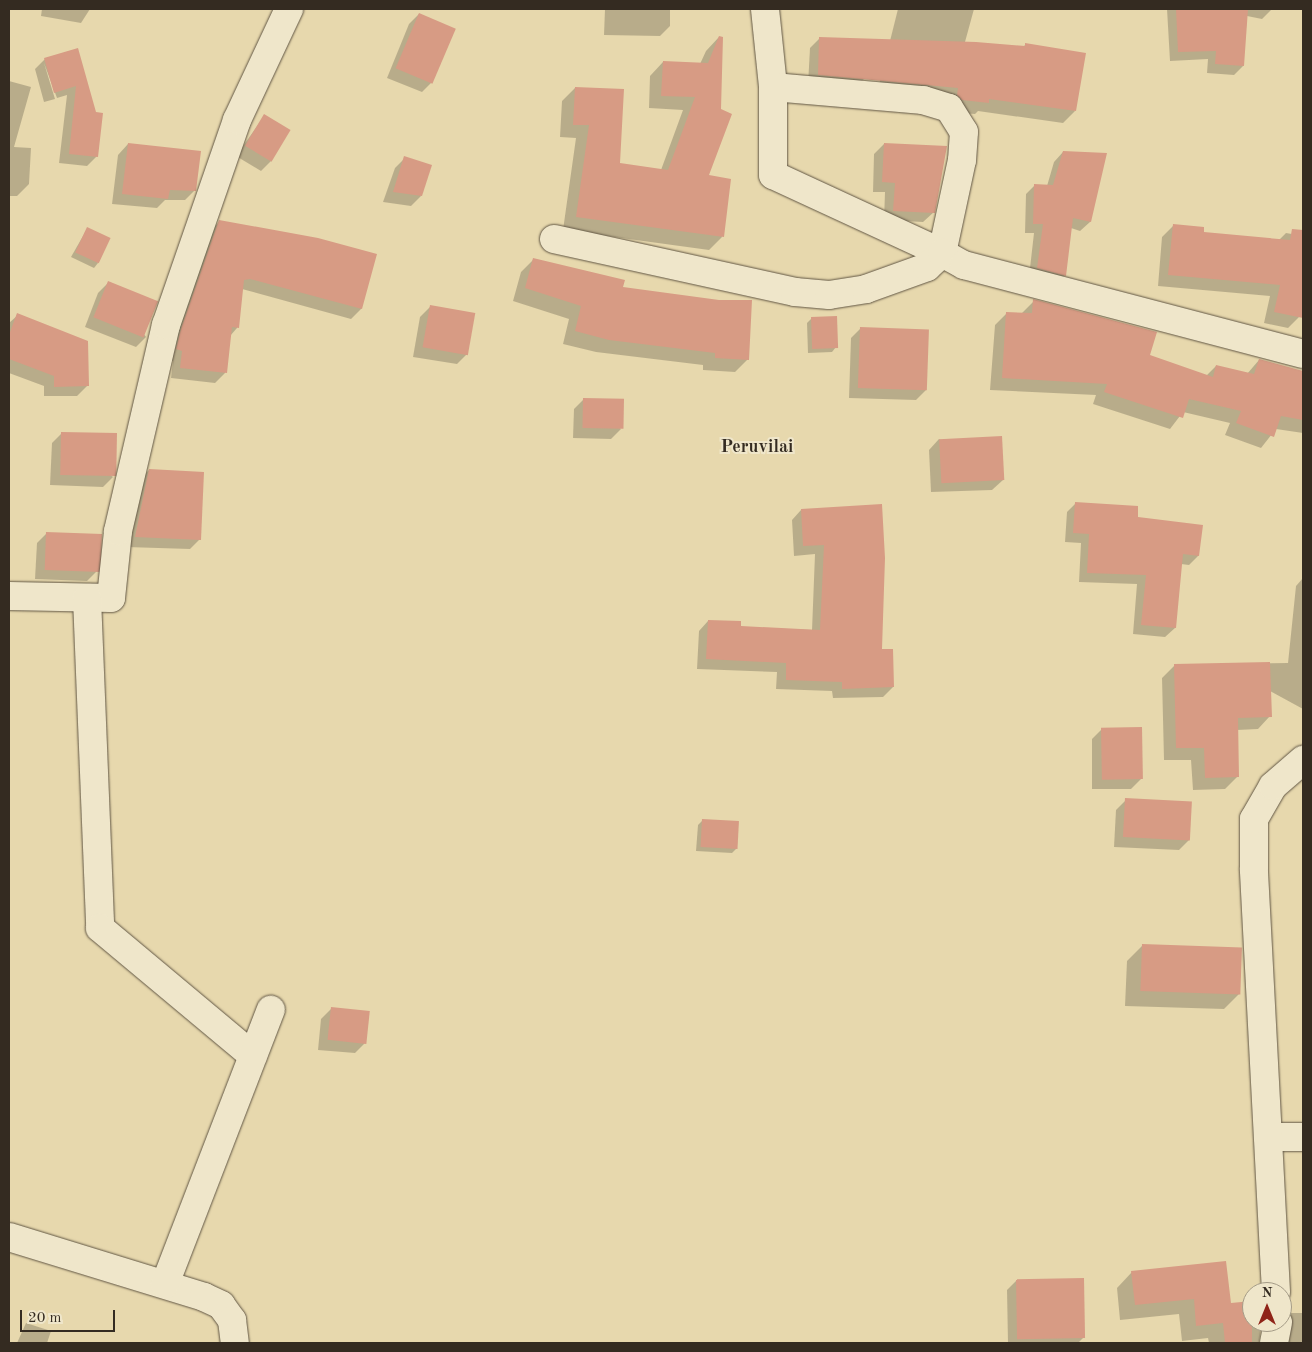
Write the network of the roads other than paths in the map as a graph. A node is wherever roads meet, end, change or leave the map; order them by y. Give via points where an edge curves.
1 (289, 9) edge
2 (765, 9) edge
3 (773, 87) junction
4 (554, 239) dead end
5 (942, 254) junction
6 (1303, 354) edge
7 (9, 596) edge
8 (87, 598) junction
9 (1303, 760) edge
10 (271, 1010) dead end
11 (253, 1056) junction
12 (1268, 1137) junction
13 (1303, 1137) edge
14 (9, 1237) edge
15 (1275, 1282) edge
16 (165, 1284) junction
17 (235, 1343) edge

1 - 8 street via 237,120 166,325 118,531 111,598
2 - 3 street
3 - 5 street via 773,175
3 - 5 street via 923,100 949,108 964,132 962,160
4 - 5 street via 795,292 829,295 866,289 926,267
5 - 6 street via 964,265
7 - 8 street
8 - 11 street via 100,928
9 - 12 street via 1273,786 1254,819
10 - 11 street
11 - 16 street
12 - 13 street
12 - 15 street
14 - 16 street
16 - 17 street via 204,1296 221,1306 232,1320

